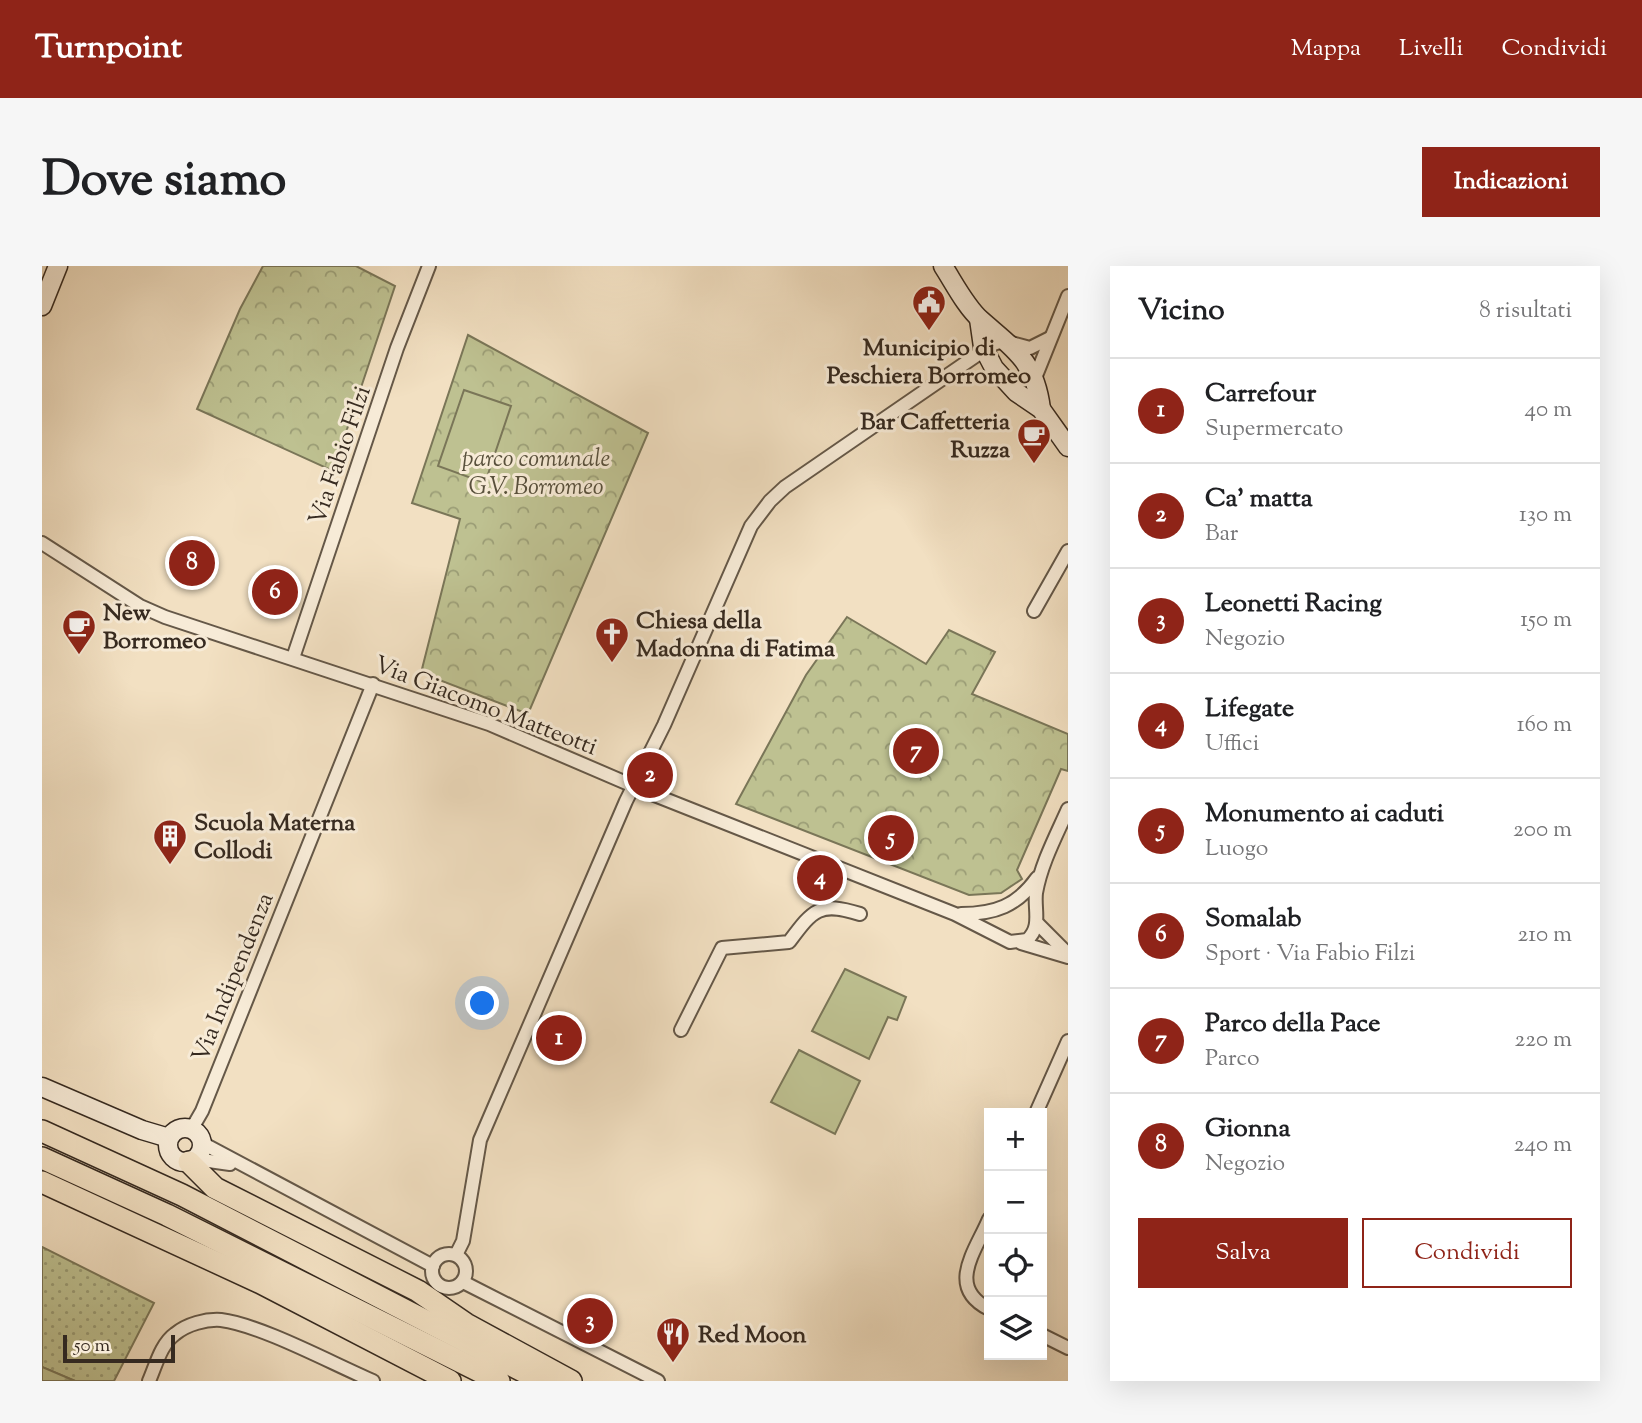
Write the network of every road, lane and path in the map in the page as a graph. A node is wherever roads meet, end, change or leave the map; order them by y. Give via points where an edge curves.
1 (58, 266) edge
2 (429, 266) edge
3 (943, 266) edge
4 (1068, 296) edge
5 (42, 306) edge
6 (979, 319) junction
7 (1051, 338) junction
8 (1009, 342) junction
9 (985, 350) junction
10 (1035, 379) junction
11 (1016, 392) junction
12 (1041, 409) junction
13 (1068, 447) edge
14 (44, 543) edge
15 (1068, 551) edge
16 (1034, 611) dead end
17 (293, 658) junction
18 (373, 684) junction
19 (633, 786) junction
20 (1068, 809) edge
21 (1041, 872) junction
22 (1014, 903) junction
23 (1001, 911) junction
24 (860, 914) dead end
25 (955, 914) junction
26 (1036, 920) junction
27 (1001, 935) junction
28 (1021, 943) junction
29 (1068, 956) edge
30 (681, 1030) dead end
31 (1068, 1041) edge
32 (42, 1087) edge
33 (1038, 1108) edge
34 (42, 1131) edge
35 (169, 1144) junction
36 (194, 1148) junction
37 (42, 1158) edge
38 (42, 1182) edge
39 (984, 1231) edge
40 (456, 1255) junction
41 (433, 1266) junction
42 (463, 1282) junction
43 (984, 1305) edge
44 (1047, 1338) edge
45 (1068, 1348) edge
46 (149, 1381) edge
47 (373, 1381) edge
48 (450, 1381) edge
49 (499, 1381) edge
50 (542, 1381) edge
51 (571, 1381) edge
52 (658, 1381) edge

1 - 5 main road
2 - 17 street, Via Fabio Filzi
3 - 6 main road
4 - 7 street
6 - 8 main road
6 - 9 main road
7 - 8 street via 1030,348
7 - 10 street
8 - 9 street via 997,342
8 - 10 main road
9 - 11 main road
9 - 19 street via 770,501 738,551
10 - 11 street via 1027,390
10 - 12 main road
11 - 12 main road
12 - 13 main road
14 - 17 street, Via Giacomo Matteotti via 150,611
15 - 16 street
17 - 18 street, Via Giacomo Matteotti
18 - 19 street, Via Giacomo Matteotti via 511,732
18 - 36 street, Via Indipendenza via 202,1111
19 - 25 street, Via Giacomo Matteotti
19 - 40 street via 480,1140 463,1241
20 - 21 street, Via Giacomo Matteotti
21 - 22 street, Via Giacomo Matteotti
21 - 26 street, Via Giacomo Matteotti
22 - 23 street, Via Giacomo Matteotti
22 - 26 street via 1027,906
23 - 25 street, Via Giacomo Matteotti
23 - 27 street via 996,923
24 - 30 street via 826,907 810,913 789,942 722,948
25 - 27 street, Via Giacomo Matteotti
26 - 28 street via 1032,936
26 - 29 street
27 - 28 street, Via Giacomo Matteotti
28 - 29 street, Via Giacomo Matteotti
31 - 33 street
32 - 35 main road
34 - 50 highway via 182,1195
35 - 36 main road via 176,1160
35 - 36 main road via 176,1130
36 - 41 street via 247,1170
36 - 51 highway via 215,1188 418,1291 467,1324
37 - 49 highway via 167,1215
38 - 48 highway via 261,1283
39 - 43 street via 964,1280 968,1292
40 - 41 street via 442,1255
40 - 42 street via 466,1267
41 - 42 street via 434,1279 444,1287
42 - 52 street
44 - 45 street
46 - 47 street via 174,1334 187,1326 218,1320 246,1326

